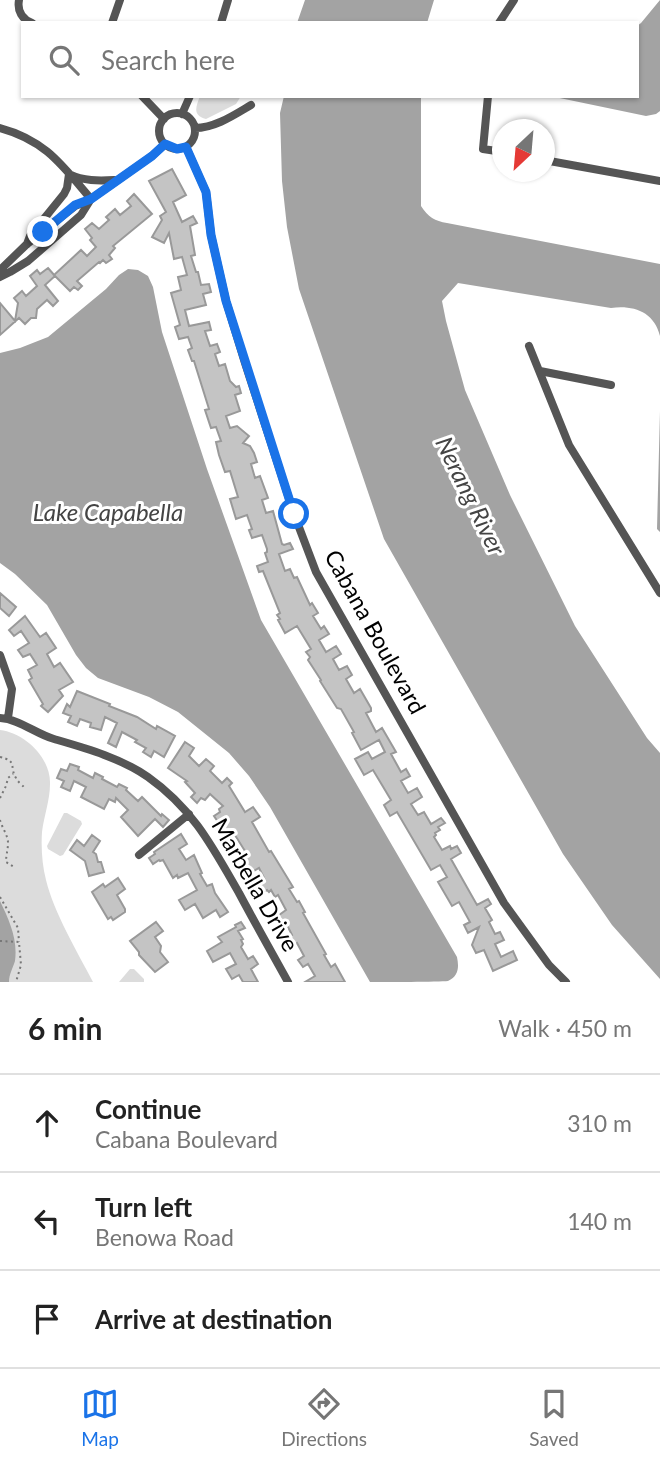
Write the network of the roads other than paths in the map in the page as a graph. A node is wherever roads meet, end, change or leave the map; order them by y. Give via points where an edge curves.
1 (19, 0) edge
2 (120, 0) edge
3 (228, 0) edge
4 (514, 0) edge
5 (28, 21) edge
6 (113, 21) edge
7 (222, 21) edge
8 (500, 21) edge
9 (144, 98) edge
10 (189, 98) edge
11 (488, 98) edge
12 (251, 105) dead end
13 (182, 114) junction
14 (164, 119) junction
15 (0, 128) edge
16 (195, 128) junction
17 (165, 144) junction
18 (186, 147) junction
19 (492, 150) edge
20 (555, 162) edge
21 (69, 174) junction
22 (117, 180) junction
23 (660, 181) edge
24 (91, 199) junction
25 (27, 244) junction
26 (0, 270) edge
27 (0, 277) edge
28 (528, 346) dead end
29 (540, 371) junction
30 (611, 385) dead end
31 (660, 593) edge
32 (0, 655) edge
33 (4, 718) edge
34 (189, 814) junction
35 (139, 855) dead end
36 (288, 982) edge
37 (566, 982) edge

1 - 5 street via 18,8
2 - 6 street
3 - 7 street
4 - 8 street
9 - 14 street
10 - 13 street
11 - 19 street via 483,149
12 - 16 street via 205,128
13 - 14 street
13 - 16 street
14 - 17 street via 159,130
15 - 21 street via 40,145
16 - 18 street
17 - 18 street
17 - 22 street
18 - 37 street, Cabana Boulevard via 206,192 226,301 316,572 504,903
20 - 23 street
21 - 22 street
21 - 24 street
21 - 25 street via 64,194
22 - 24 street
24 - 25 street via 75,205
24 - 27 street via 60,234
25 - 26 street
28 - 29 street
29 - 30 street
29 - 31 street via 569,445
32 - 33 street via 12,689
33 - 34 street, Marbella Drive via 98,752 145,775
34 - 35 street
34 - 36 street, Marbella Drive

